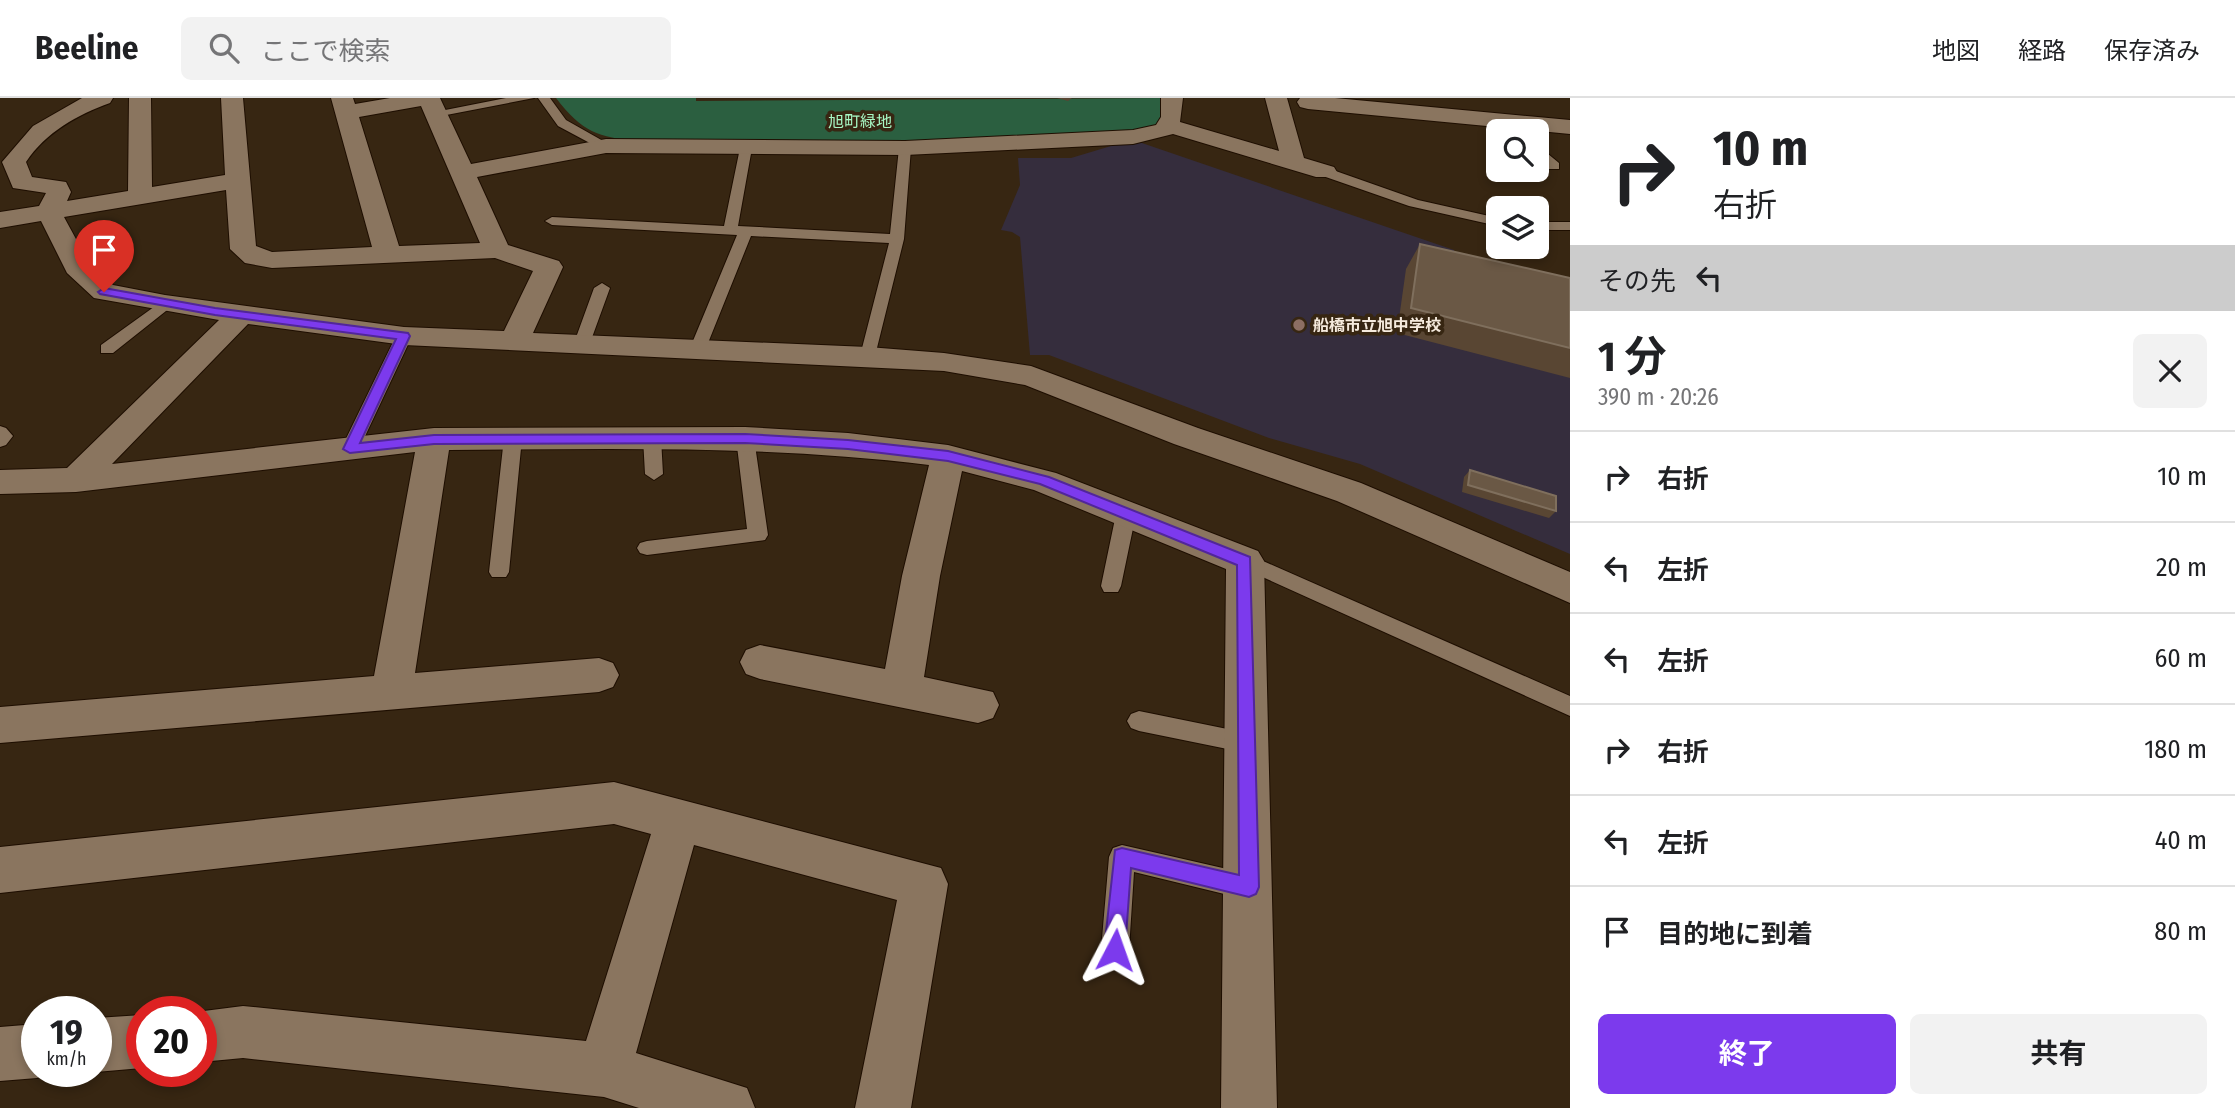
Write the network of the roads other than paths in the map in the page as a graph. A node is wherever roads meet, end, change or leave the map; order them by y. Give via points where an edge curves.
1 (102, 98) edge
2 (140, 98) edge
3 (232, 98) edge
4 (528, 98) edge
5 (544, 98) edge
6 (1172, 98) edge
7 (1276, 98) edge
8 (1481, 98) edge
9 (1308, 102) dead end
10 (344, 105) edge
11 (436, 113) junction
12 (1486, 123) edge
13 (1168, 125) junction
14 (1549, 127) edge
15 (1567, 127) edge
16 (606, 146) junction
17 (746, 148) junction
18 (905, 148) junction
19 (1293, 160) junction
20 (1549, 161) edge
21 (1554, 166) dead end
22 (1325, 172) joint
23 (462, 173) junction
24 (239, 180) junction
25 (140, 197) junction
26 (50, 212) junction
27 (1486, 219) edge
28 (0, 220) edge
29 (552, 221) dead end
30 (1549, 226) edge
31 (1570, 226) edge
32 (738, 231) junction
33 (897, 239) junction
34 (497, 250) junction
35 (388, 255) junction
36 (602, 288) dead end
37 (165, 304) junction
38 (239, 316) junction
39 (404, 336) junction
40 (515, 340) junction
41 (582, 343) junction
42 (698, 348) junction
43 (107, 349) dead end
44 (868, 356) junction
45 (0, 432) edge
46 (513, 438) junction
47 (652, 438) junction
48 (745, 438) junction
49 (434, 439) junction
50 (0, 441) edge
51 (350, 449) junction
52 (948, 456) junction
53 (654, 474) dead end
54 (76, 480) junction
55 (0, 482) edge
56 (1126, 514) junction
57 (647, 548) dead end
58 (1245, 561) junction
59 (499, 572) dead end
60 (1111, 586) dead end
61 (1570, 588) edge
62 (760, 662) dead end
63 (598, 675) dead end
64 (902, 689) junction
65 (392, 690) junction
66 (978, 705) dead end
67 (1570, 706) edge
68 (1139, 721) dead end
69 (0, 725) edge
70 (1247, 743) junction
71 (678, 820) junction
72 (0, 870) edge
73 (1249, 887) junction
74 (1115, 950) dead end
75 (217, 1034) edge
76 (21, 1052) edge
77 (0, 1054) edge
78 (604, 1070) junction
79 (727, 1108) edge
80 (883, 1108) edge
81 (1249, 1108) edge

1 - 26 street via 54,120 14,162 22,183 57,187
2 - 25 street
3 - 24 street
4 - 11 lane
5 - 16 lane via 562,123
6 - 13 street
7 - 19 street
8 - 15 street
9 - 12 street
10 - 11 street via 429,99
10 - 35 street
11 - 23 street
13 - 18 street via 1133,137
13 - 19 street
14 - 15 street
16 - 17 street
16 - 23 street
17 - 18 street
17 - 32 lane
18 - 33 lane
19 - 22 street
20 - 21 lane
22 - 27 lane via 1413,203
23 - 34 street
24 - 25 street
24 - 35 street via 243,249 255,257
25 - 26 street
26 - 28 street
26 - 37 street via 77,267 104,292
29 - 32 lane
30 - 31 lane
32 - 33 lane
32 - 42 lane
33 - 44 lane
34 - 35 street
34 - 40 street via 549,267
36 - 41 lane
37 - 38 street
37 - 43 lane
38 - 39 street
38 - 54 street
39 - 40 street
39 - 51 lane
40 - 41 street
41 - 42 street
42 - 44 street
44 - 61 street via 1031,376 1349,492
45 - 50 lane via 4,436
46 - 47 street
46 - 49 street
46 - 59 lane
47 - 48 street
47 - 53 lane
48 - 52 street
48 - 57 lane via 758,535
49 - 51 street
49 - 65 street
51 - 54 street
52 - 56 street via 1044,481
52 - 64 street
54 - 55 street
56 - 58 street
56 - 60 lane
58 - 67 lane
58 - 70 street
62 - 64 street
63 - 65 street
64 - 66 street
65 - 69 street
68 - 70 lane
70 - 73 street
71 - 72 street via 614,803
71 - 78 street
71 - 80 street via 924,884
73 - 74 lane via 1122,857
73 - 81 street
75 - 78 street via 243,1032
76 - 77 street
78 - 79 street

